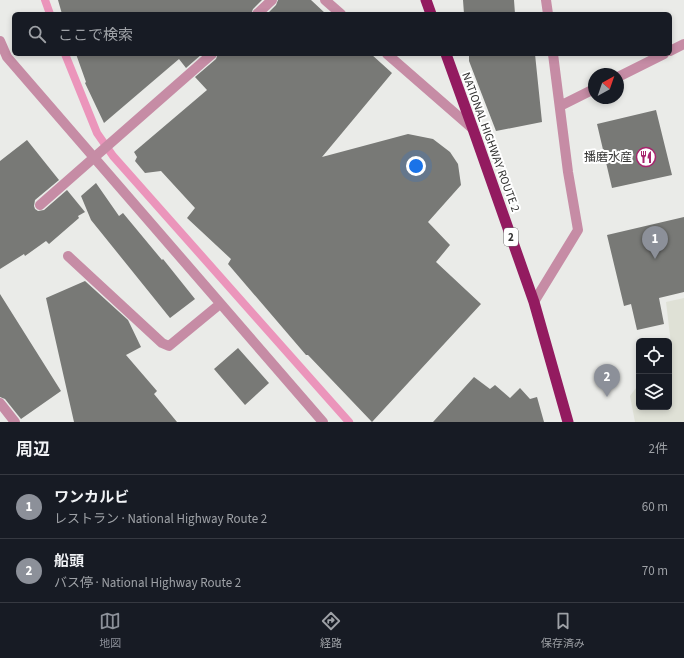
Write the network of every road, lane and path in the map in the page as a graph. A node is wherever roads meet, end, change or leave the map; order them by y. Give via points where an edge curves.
1 (272, 0) edge
2 (325, 0) edge
3 (426, 0) edge
4 (546, 0) edge
5 (259, 12) edge
6 (340, 12) edge
7 (430, 12) edge
8 (548, 12) edge
9 (0, 41) edge
10 (684, 44) edge
11 (672, 50) edge
12 (210, 56) edge
13 (389, 56) edge
14 (447, 56) edge
15 (553, 56) edge
16 (660, 56) edge
17 (624, 74) edge
18 (588, 92) edge
19 (560, 106) junction
20 (473, 129) junction
21 (96, 156) junction
22 (40, 205) dead end
23 (68, 256) dead end
24 (534, 302) junction
25 (220, 304) junction
26 (0, 403) edge
27 (15, 422) edge
28 (323, 422) edge
29 (568, 422) edge

1 - 5 street
2 - 6 street
3 - 7 highway
4 - 8 street
9 - 21 street via 7,57
10 - 11 street
12 - 21 street
13 - 20 street
14 - 20 highway, NATIONAL HIGHWAY ROUTE 2 / 2
15 - 19 street
16 - 17 street
18 - 19 street
19 - 24 street via 578,230
20 - 24 highway, NATIONAL HIGHWAY ROUTE 2 / 2
21 - 22 street
21 - 25 street
23 - 25 street via 162,343 169,346
24 - 29 highway, NATIONAL HIGHWAY ROUTE 2 / 2
25 - 28 street
26 - 27 street

